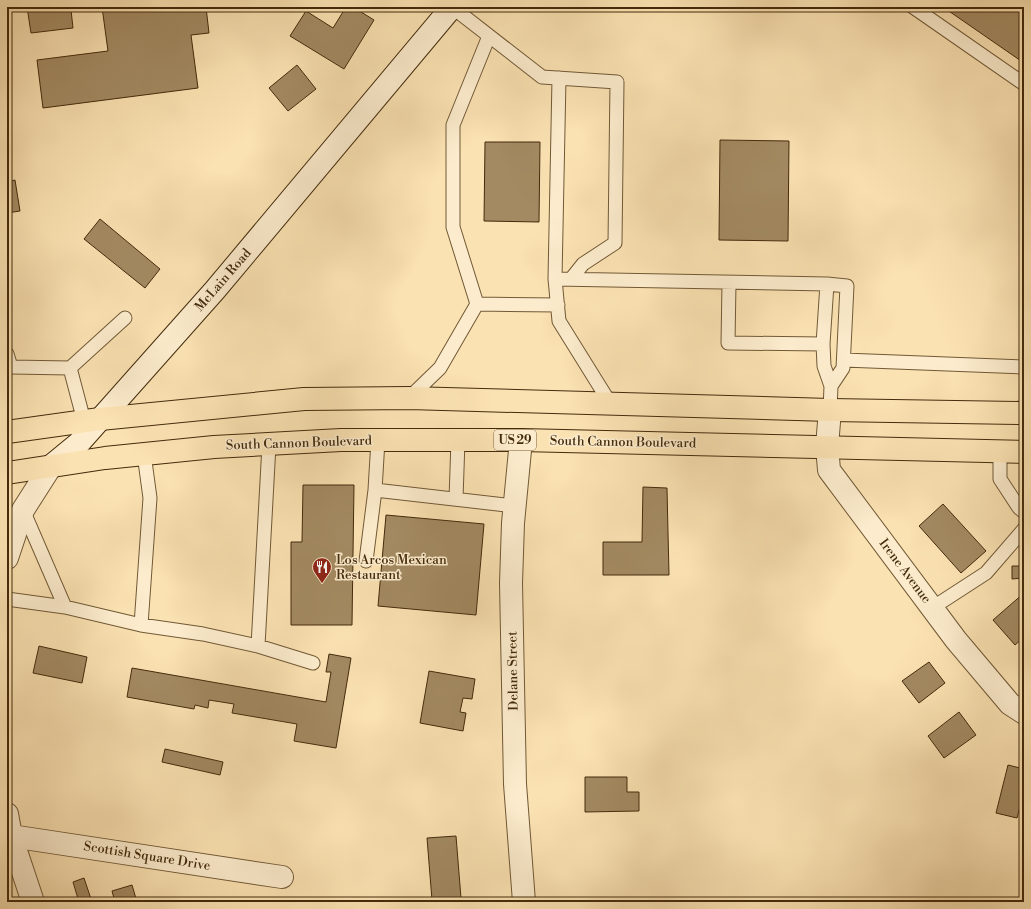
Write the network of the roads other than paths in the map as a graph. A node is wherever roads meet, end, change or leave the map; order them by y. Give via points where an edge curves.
1 (452, 7) edge
2 (913, 7) edge
3 (489, 36) junction
4 (559, 78) junction
5 (1024, 84) edge
6 (556, 279) junction
7 (571, 279) junction
8 (729, 283) junction
9 (827, 284) junction
10 (477, 304) junction
11 (558, 305) junction
12 (124, 318) dead end
13 (823, 344) junction
14 (7, 354) edge
15 (844, 360) junction
16 (1024, 367) edge
17 (70, 368) junction
18 (831, 386) junction
19 (409, 398) junction
20 (610, 403) junction
21 (830, 410) junction
22 (1024, 413) edge
23 (92, 420) junction
24 (7, 432) edge
25 (378, 440) junction
26 (458, 440) junction
27 (522, 440) junction
28 (269, 445) junction
29 (828, 446) junction
30 (1000, 451) junction
31 (1024, 452) edge
32 (144, 454) junction
33 (51, 466) junction
34 (7, 473) edge
35 (375, 490) junction
36 (456, 499) junction
37 (515, 506) junction
38 (23, 510) junction
39 (1024, 512) edge
40 (1024, 529) edge
41 (7, 558) edge
42 (366, 561) dead end
43 (7, 599) edge
44 (65, 607) junction
45 (932, 608) junction
46 (141, 625) junction
47 (258, 646) junction
48 (313, 663) dead end
49 (1024, 713) edge
50 (7, 814) edge
51 (12, 836) junction
52 (282, 877) dead end
53 (33, 902) edge
54 (524, 902) edge

1 - 3 lane
1 - 23 street, McLain Road via 252,248
2 - 5 lane
3 - 4 lane via 542,77
3 - 10 lane via 453,125 452,227
4 - 6 lane
4 - 7 lane via 617,82 615,243 583,264
6 - 7 lane
6 - 11 lane
7 - 8 lane
8 - 9 lane
8 - 13 lane via 728,343
9 - 13 lane
9 - 15 lane via 847,286
10 - 11 lane
10 - 19 lane via 440,368
11 - 20 lane via 559,322
12 - 17 lane
13 - 18 lane via 824,366
14 - 17 lane via 11,367
15 - 16 lane
15 - 18 lane via 843,368
17 - 23 lane
18 - 21 lane
19 - 20 main road
19 - 23 main road via 304,399
20 - 21 main road
21 - 22 main road
21 - 29 street, Irene Avenue
23 - 24 main road
23 - 33 street, McLain Road via 79,443
25 - 26 main road, South Cannon Boulevard / US 29
25 - 28 main road, South Cannon Boulevard / US 29
25 - 35 lane
26 - 27 main road, South Cannon Boulevard / US 29
26 - 36 lane
27 - 29 main road, South Cannon Boulevard / US 29
27 - 37 street, Delane Street
28 - 32 main road, South Cannon Boulevard / US 29
28 - 47 lane
29 - 30 main road, South Cannon Boulevard / US 29
29 - 45 street, Irene Avenue via 829,470
30 - 31 main road, South Cannon Boulevard / US 29
30 - 39 lane via 1000,479
32 - 33 main road, South Cannon Boulevard / US 29
32 - 46 lane via 150,498
33 - 34 main road, South Cannon Boulevard / US 29
33 - 38 street, McLain Road
35 - 36 lane
35 - 42 lane
36 - 37 lane
37 - 54 street, Delane Street via 511,583 515,776
38 - 41 street, McLain Road
38 - 44 lane
40 - 45 lane via 986,573
43 - 44 lane
44 - 46 lane
45 - 49 street, Irene Avenue via 1010,704
46 - 47 lane via 203,634
47 - 48 lane
50 - 51 street
51 - 52 street, Scottish Square Drive
51 - 53 street

